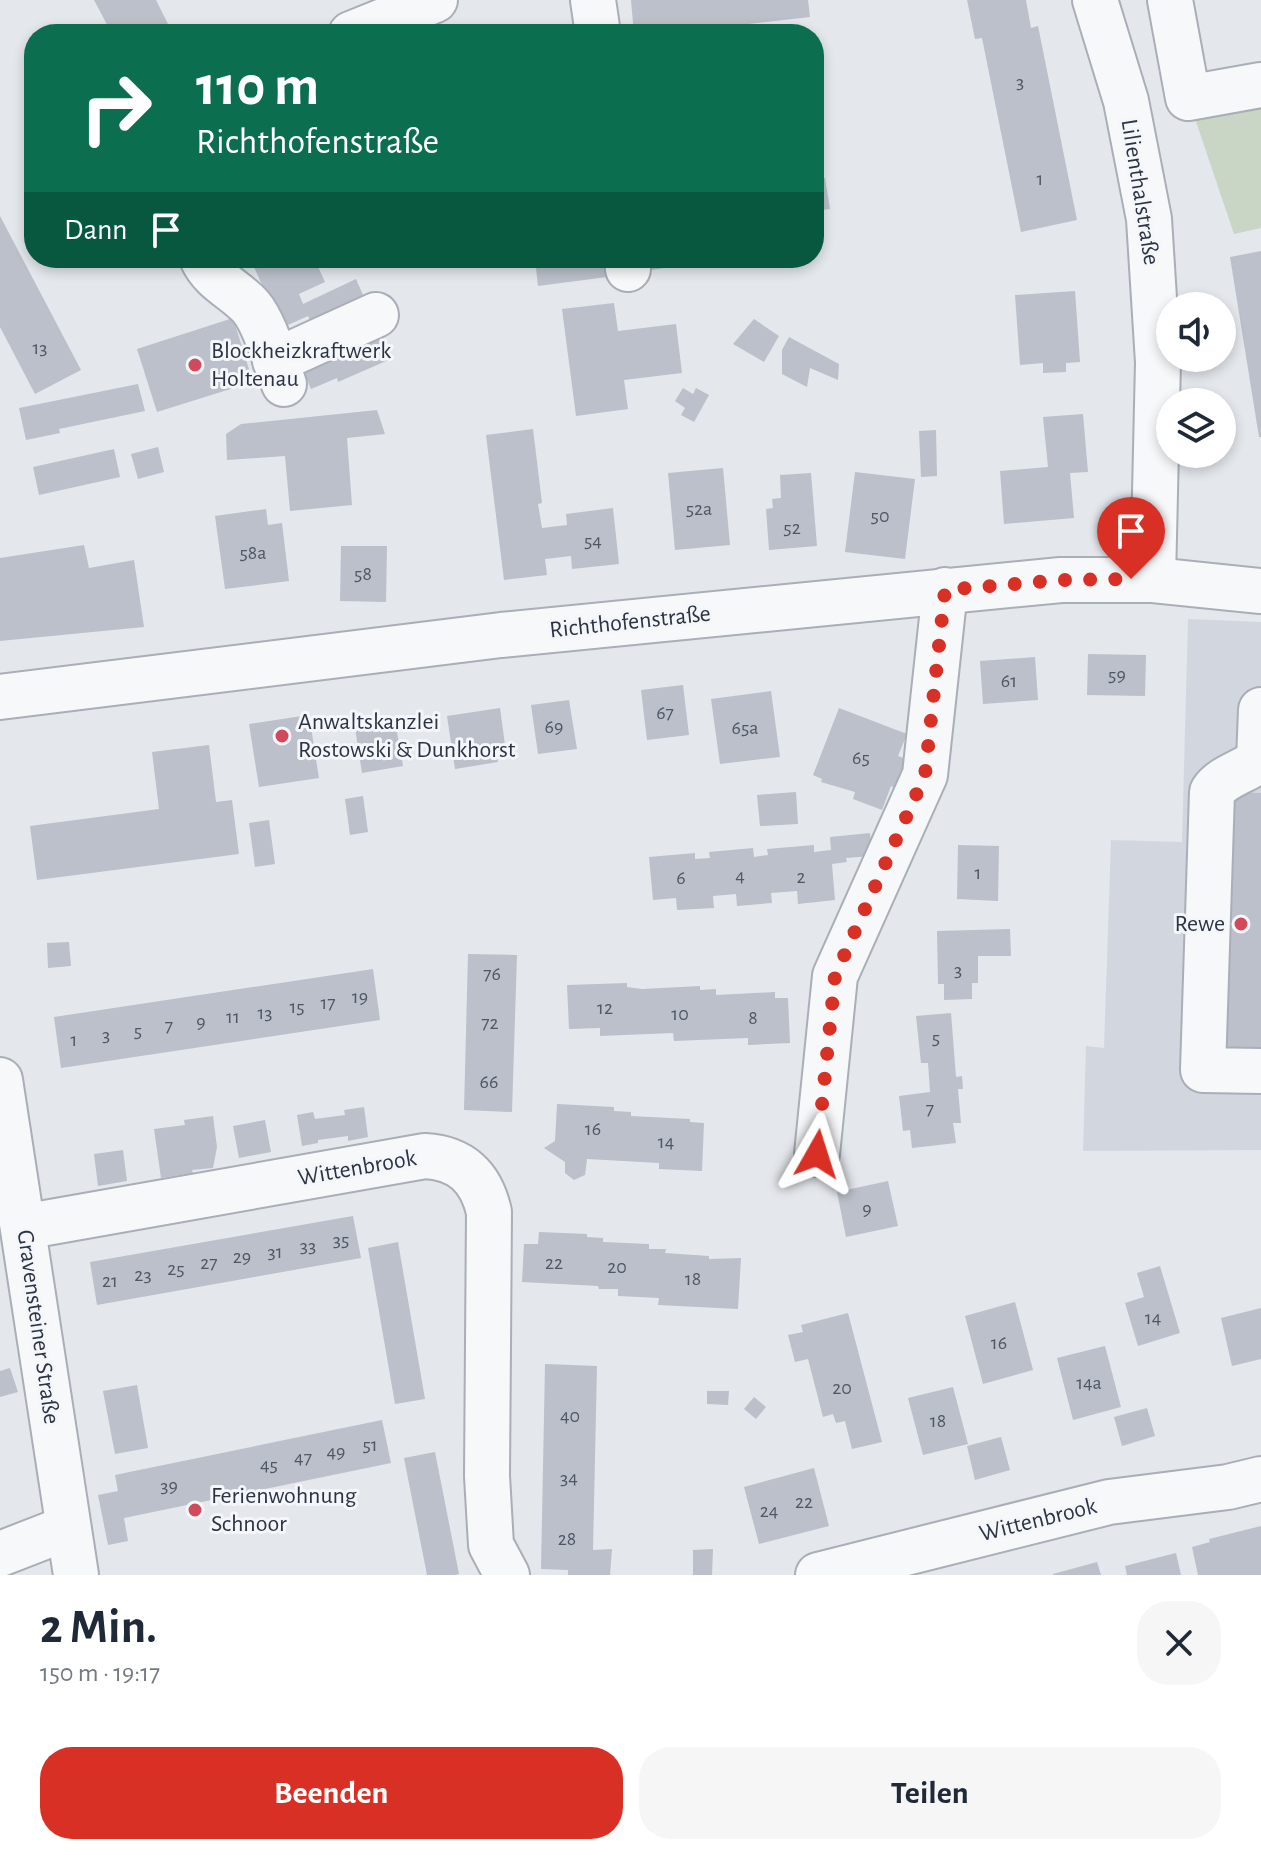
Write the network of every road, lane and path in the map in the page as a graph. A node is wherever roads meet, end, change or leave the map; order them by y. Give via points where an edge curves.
1 (435, 0) edge
2 (593, 0) edge
3 (1095, 0) edge
4 (1174, 20) edge
5 (376, 24) edge
6 (597, 24) edge
7 (1112, 57) junction
8 (1261, 85) edge
9 (207, 268) edge
10 (376, 315) dead end
11 (1153, 580) junction
12 (945, 590) junction
13 (1261, 591) edge
14 (0, 697) edge
15 (1261, 710) edge
16 (1261, 1071) edge
17 (0, 1080) edge
18 (817, 1154) dead end
19 (23, 1227) junction
20 (1261, 1479) edge
21 (67, 1528) junction
22 (0, 1554) edge
23 (76, 1575) edge
24 (507, 1575) edge
25 (818, 1575) edge

1 - 5 street
2 - 6 street
3 - 7 street, Lilienthalstraße
4 - 7 street
4 - 8 street via 1188,98
7 - 11 street, Lilienthalstraße via 1144,184 1152,261 1158,362
9 - 10 street via 258,317 279,373
11 - 12 street, Richthofenstraße via 1061,580
11 - 13 street, Richthofenstraße
12 - 14 street, Richthofenstraße via 501,635
12 - 18 street via 925,775 835,976
15 - 16 street via 1259,760 1218,783 1212,792 1203,1070
17 - 19 street, Gravensteiner Straße
19 - 21 street, Gravensteiner Straße
19 - 24 street, Wittenbrook via 425,1156 460,1164 479,1183 489,1212 487,1476 491,1545
20 - 25 street, Wittenbrook via 1109,1502
21 - 22 street
21 - 23 street, Gravensteiner Straße

